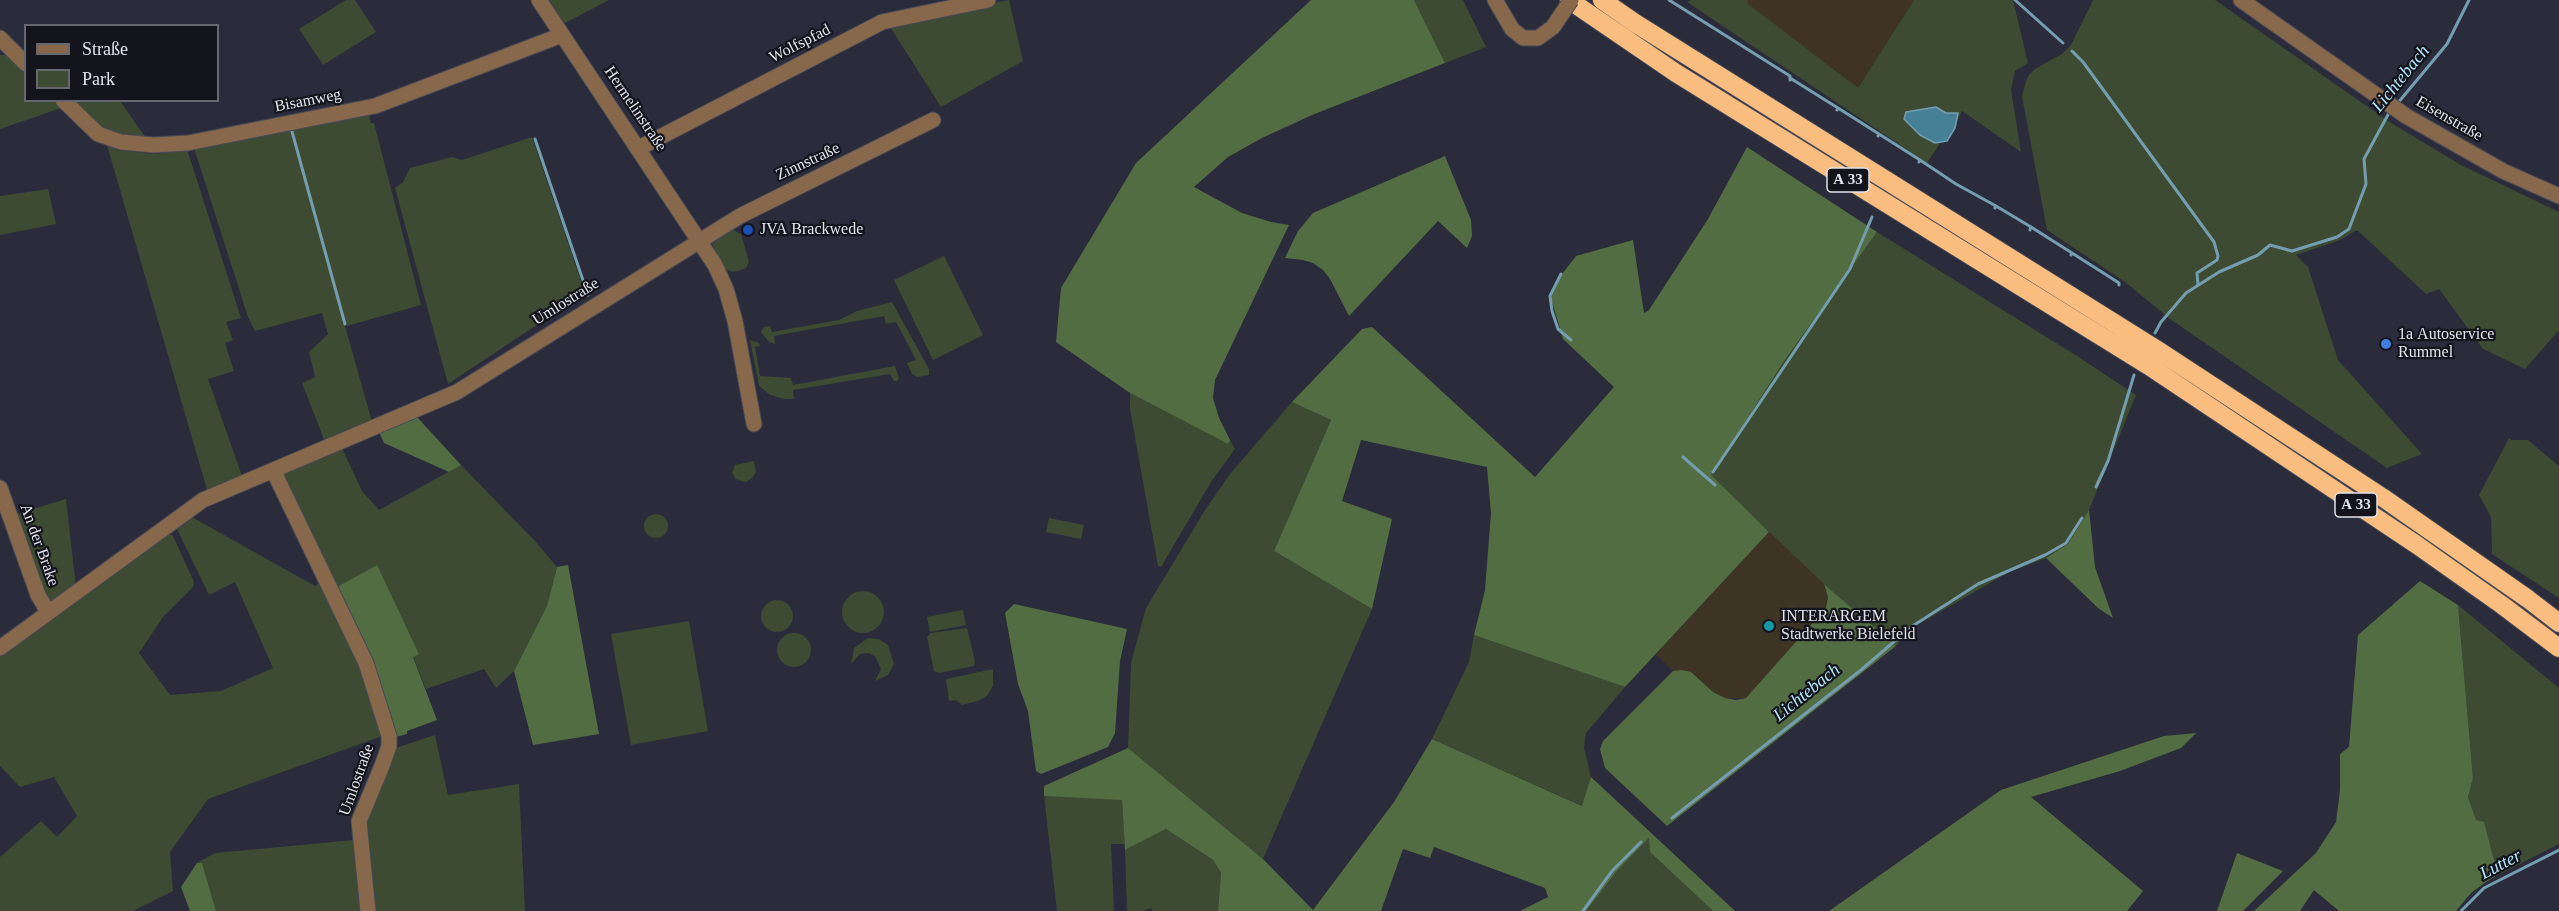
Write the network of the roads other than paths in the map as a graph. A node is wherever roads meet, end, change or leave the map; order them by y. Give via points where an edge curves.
1 (539, 0) edge
2 (988, 0) edge
3 (1494, 0) edge
4 (1570, 0) edge
5 (1602, 0) edge
6 (2241, 0) edge
7 (562, 34) junction
8 (2, 44) edge
9 (24, 62) edge
10 (65, 102) edge
11 (933, 120) dead end
12 (639, 148) junction
13 (2559, 195) edge
14 (700, 239) junction
15 (2135, 346) junction
16 (2154, 358) junction
17 (754, 424) dead end
18 (273, 470) junction
19 (0, 488) edge
20 (48, 612) junction
21 (2559, 623) edge
22 (0, 648) edge
23 (2559, 648) edge
24 (368, 911) edge

1 - 7 street, Hermelinstraße
2 - 12 street, Wolfspfad via 882,22
3 - 4 street, bridge via 1512,29 1523,38 1538,38 1553,27
4 - 15 highway, A 33 via 1676,73
5 - 15 highway, A 33
6 - 13 street, Eisenstraße via 2406,116 2503,171
7 - 10 street, Bisamweg via 375,106 188,143 121,142 98,134
7 - 12 street, Hermelinstraße
8 - 9 street
11 - 14 street, Zinnstraße via 750,210
12 - 14 street, Hermelinstraße
14 - 17 street via 730,300
14 - 18 street, Umlostraße via 457,392
15 - 16 highway, A 33
16 - 21 highway, A 33 via 2382,497
16 - 23 highway, A 33
18 - 20 street, Umlostraße via 203,500
18 - 24 street, Umlostraße via 366,663 389,736 389,746 358,829
19 - 20 street, An der Brake via 38,595
20 - 22 street, Umlostraße

